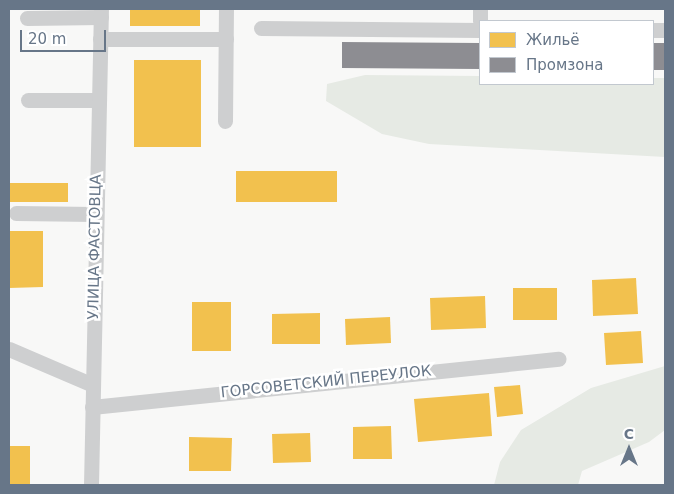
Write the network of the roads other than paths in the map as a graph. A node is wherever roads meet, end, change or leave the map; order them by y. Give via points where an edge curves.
1 (226, 9) edge
2 (101, 13) edge
3 (27, 18) dead end
4 (261, 28) dead end
5 (479, 30) edge
6 (100, 39) junction
7 (226, 39) junction
8 (28, 100) dead end
9 (99, 100) junction
10 (225, 121) dead end
11 (16, 213) dead end
12 (94, 214) junction
13 (9, 349) edge
14 (560, 359) dead end
15 (93, 385) junction
16 (92, 408) junction
17 (91, 485) edge

1 - 7 lane
2 - 3 lane
2 - 6 lane, УЛИЦА ФАСТОВЦА
4 - 5 lane
6 - 7 lane
6 - 9 lane, УЛИЦА ФАСТОВЦА
7 - 10 lane
8 - 9 lane
9 - 12 lane, УЛИЦА ФАСТОВЦА
11 - 12 lane
12 - 15 lane, УЛИЦА ФАСТОВЦА
13 - 15 lane
14 - 16 lane, ГОРСОВЕТСКИЙ ПЕРЕУЛОК
15 - 16 lane, УЛИЦА ФАСТОВЦА
16 - 17 lane, УЛИЦА ФАСТОВЦА

